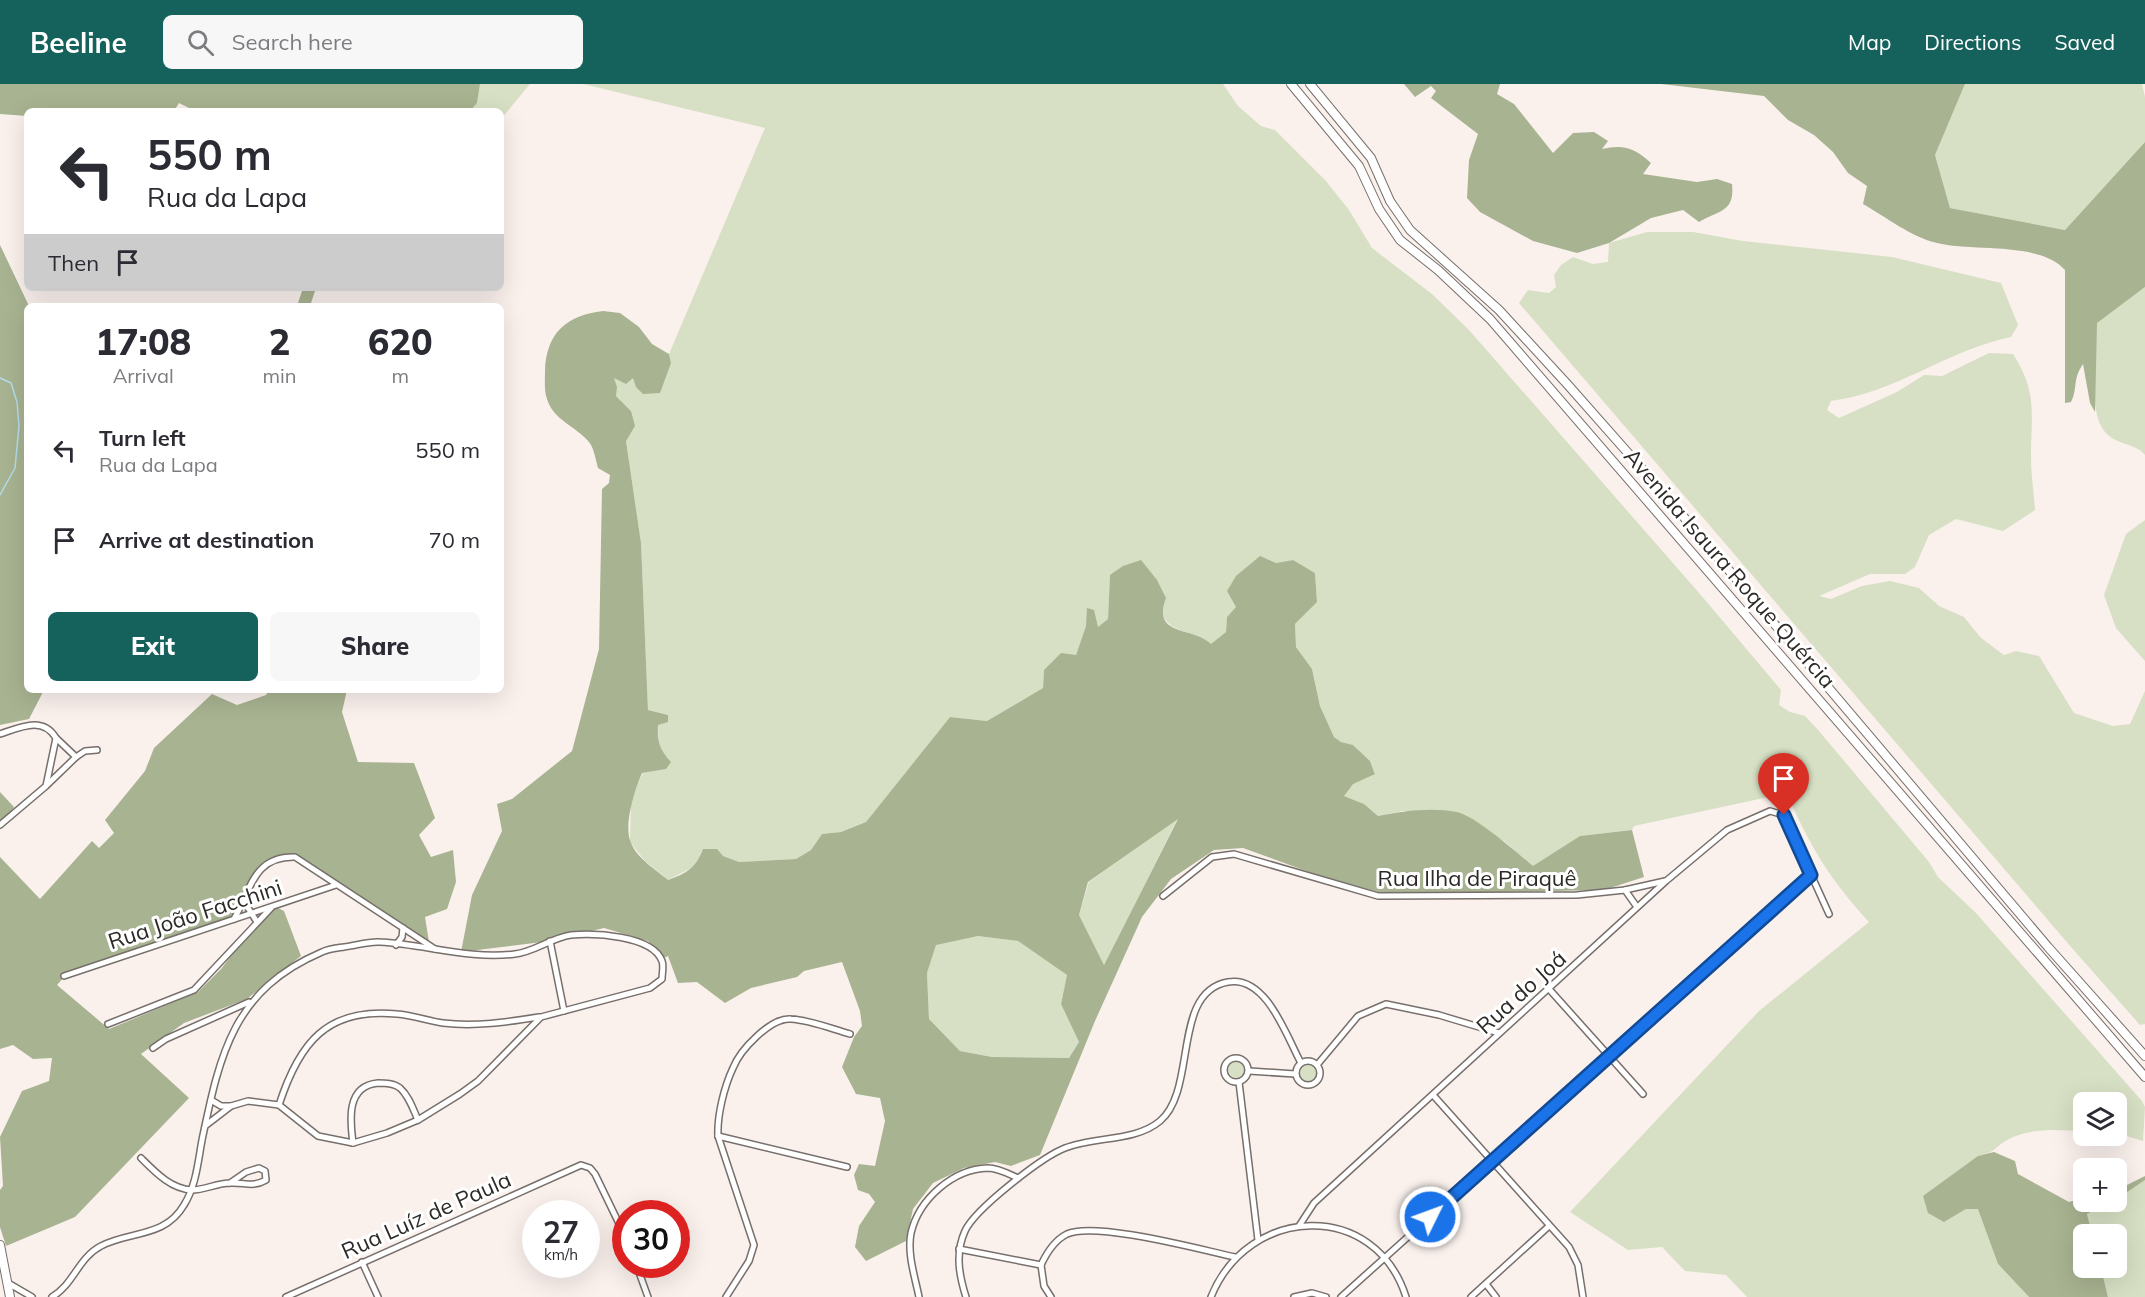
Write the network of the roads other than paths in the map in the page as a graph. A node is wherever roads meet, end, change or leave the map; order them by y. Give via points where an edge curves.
1 (1291, 84) edge
2 (1310, 84) edge
3 (0, 734) edge
4 (56, 738) junction
5 (97, 750) dead end
6 (76, 757) junction
7 (46, 786) junction
8 (0, 825) edge
9 (1811, 875) junction
10 (1666, 881) junction
11 (336, 885) junction
12 (1625, 890) junction
13 (1163, 896) dead end
14 (243, 900) junction
15 (274, 906) junction
16 (1637, 907) junction
17 (252, 912) junction
18 (1829, 914) dead end
19 (234, 919) junction
20 (257, 922) junction
21 (403, 928) junction
22 (550, 941) junction
23 (396, 945) junction
24 (439, 952) junction
25 (64, 976) dead end
26 (1549, 989) junction
27 (250, 1002) junction
28 (229, 1009) junction
29 (564, 1011) junction
30 (541, 1017) junction
31 (239, 1019) junction
32 (108, 1024) dead end
33 (1498, 1033) junction
34 (850, 1034) dead end
35 (153, 1048) dead end
36 (2145, 1056) edge
37 (1608, 1057) junction
38 (1301, 1063) junction
39 (1317, 1065) junction
40 (1249, 1071) junction
41 (1295, 1074) junction
42 (2145, 1077) edge
43 (1239, 1082) junction
44 (1643, 1094) dead end
45 (1433, 1095) junction
46 (212, 1100) junction
47 (279, 1105) junction
48 (231, 1106) junction
49 (418, 1120) junction
50 (205, 1126) junction
51 (718, 1136) junction
52 (353, 1143) junction
53 (141, 1158) dead end
54 (1491, 1162) junction
55 (847, 1167) dead end
56 (1018, 1178) junction
57 (230, 1183) junction
58 (192, 1190) junction
59 (612, 1209) edge
60 (1299, 1226) junction
61 (1549, 1226) junction
62 (1258, 1240) junction
63 (0, 1245) edge
64 (959, 1249) junction
65 (1235, 1257) junction
66 (1384, 1258) junction
67 (362, 1262) junction
68 (1041, 1265) junction
69 (641, 1278) edge
70 (3, 1279) edge
71 (1486, 1284) junction
72 (10, 1297) edge
73 (32, 1297) edge
74 (52, 1297) edge
75 (286, 1297) edge
76 (378, 1297) edge
77 (648, 1297) edge
78 (726, 1297) edge
79 (919, 1297) edge
80 (966, 1297) edge
81 (1051, 1297) edge
82 (1211, 1297) edge
83 (1294, 1297) edge
84 (1326, 1297) edge
85 (1341, 1297) edge
86 (1406, 1297) edge
87 (1471, 1297) edge
88 (1496, 1297) edge
89 (1583, 1297) edge

1 - 42 main road, Avenida Isaura Roque Quércia via 1359,166 1379,209 1400,240 1490,319
2 - 36 main road, Avenida Isaura Roque Quércia via 1371,158 1390,201 1410,230 1499,310 1576,394
3 - 4 street via 39,724
4 - 6 street
4 - 7 street
5 - 6 street
6 - 7 street
7 - 8 street
9 - 10 street, Rua do Joá via 1784,815 1770,811 1727,830
9 - 18 street
9 - 37 street
10 - 12 street, Rua Ilha de Piraquê
10 - 16 street, Rua do Joá
11 - 14 street via 295,857 283,857 264,865
11 - 15 street, Rua João Facchini
11 - 21 street
12 - 13 street, Rua Ilha de Piraquê via 1577,895 1378,896 1233,854 1212,857
12 - 16 street
14 - 17 street
14 - 19 street
15 - 17 street, Rua João Facchini
15 - 20 street
16 - 26 street, Rua do Joá
17 - 19 street, Rua João Facchini
17 - 20 street
19 - 25 street, Rua João Facchini
20 - 32 street via 194,990
21 - 23 street
21 - 24 street
22 - 24 street via 516,954
22 - 29 street
22 - 29 street via 593,933 647,946 662,962 662,979 657,985
23 - 24 street
23 - 27 street via 378,942 323,951 278,976
26 - 33 street, Rua do Joá
26 - 37 street
27 - 28 street
27 - 31 street
28 - 31 street
28 - 35 street
29 - 30 street
30 - 47 street via 473,1025 377,1012 348,1016 301,1051
30 - 49 street via 478,1081
31 - 46 street via 225,1049
33 - 39 street via 1386,1004 1358,1016
33 - 45 street, Rua do Joá
34 - 51 street via 791,1018 764,1029 733,1066
37 - 44 street
37 - 54 street
38 - 39 street
38 - 41 street
38 - 56 street via 1261,992 1235,980 1223,982 1208,990 1196,1005 1174,1101 1162,1120 1132,1135 1066,1148
39 - 41 street via 1320,1077 1310,1086 1302,1085
40 - 41 street
40 - 43 street
40 - 43 street via 1240,1058 1226,1063 1227,1079
43 - 62 street
45 - 54 street
45 - 60 street, Rua do Joá via 1314,1203
46 - 48 street via 221,1106
46 - 50 street
47 - 48 street via 248,1101
47 - 52 street via 318,1136
48 - 50 street
49 - 52 street
49 - 52 street via 398,1085 369,1084 358,1091 352,1104
50 - 58 street
51 - 55 street
51 - 78 street via 754,1245 749,1261
53 - 58 street via 158,1175
54 - 61 street
54 - 66 street
56 - 64 street via 970,1222
56 - 79 street via 988,1168 949,1179 933,1194 911,1233
57 - 57 street via 255,1186 266,1180 265,1171 259,1168 246,1172
57 - 58 street
58 - 74 street via 172,1219 146,1234 104,1244 87,1254 65,1289
59 - 67 street, Rua Luíz de Paula via 595,1174 581,1165
60 - 62 street
60 - 66 street via 1334,1228 1354,1235
61 - 71 street
61 - 89 street via 1569,1247 1578,1265
62 - 65 street
63 - 70 main road
64 - 68 street
64 - 80 street via 960,1277
65 - 68 street via 1081,1230 1057,1240
65 - 82 street
66 - 85 street
66 - 86 street
67 - 75 street, Rua Luíz de Paula
67 - 76 street
68 - 81 street via 1044,1286
69 - 77 street
70 - 72 main road
70 - 73 street
71 - 87 street
71 - 88 street
83 - 84 street via 1312,1293

